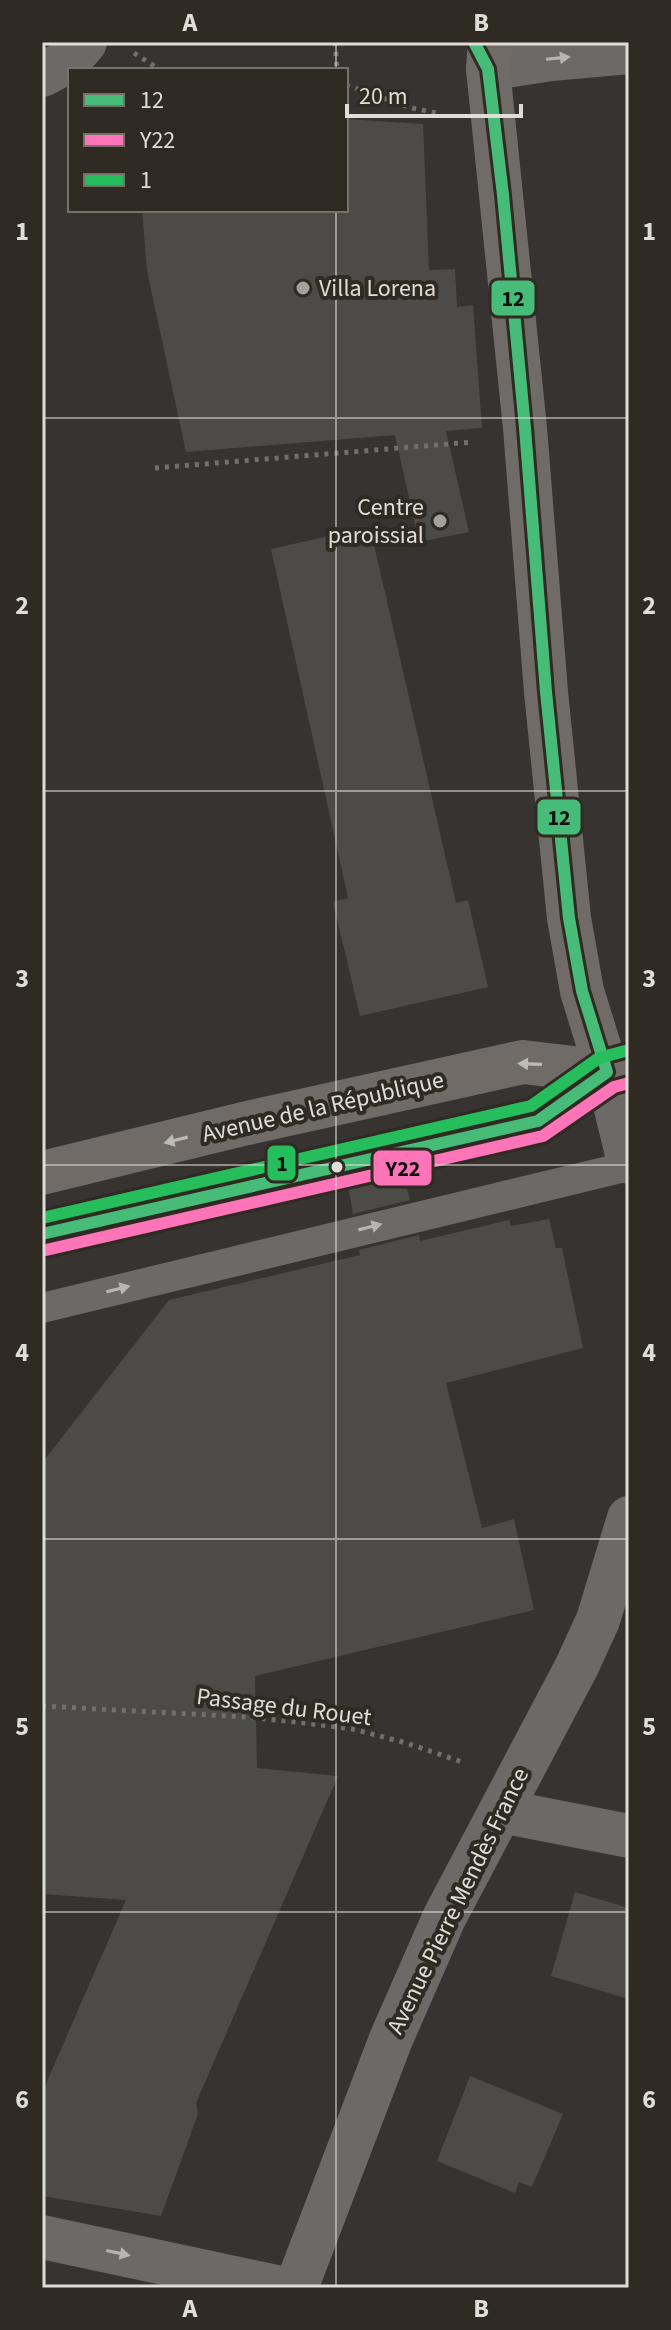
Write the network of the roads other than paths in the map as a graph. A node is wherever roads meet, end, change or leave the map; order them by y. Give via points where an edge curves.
1 (85, 42) edge
2 (484, 51) edge
3 (629, 52) edge
4 (42, 75) edge
5 (618, 1070) edge
6 (629, 1164) edge
7 (42, 1173) edge
8 (42, 1234) edge
9 (42, 1308) edge
10 (629, 1518) edge
11 (508, 1797) junction
12 (629, 1836) edge
13 (42, 2237) edge
14 (281, 2288) edge
15 (296, 2288) edge

1 - 4 street via 63,65
2 -> 3 street via 551,59
2 - 5 main road via 526,438 569,918 582,991
5 - 6 street
5 -> 7 main road, Avenue de la République via 523,1062
5 - 8 main road via 538,1121
9 -> 6 lane
10 - 11 street, Avenue Pierre Mendès France via 598,1620
11 - 12 street
11 - 15 street, Avenue Pierre Mendès France via 444,1918 391,2039
13 -> 14 street

